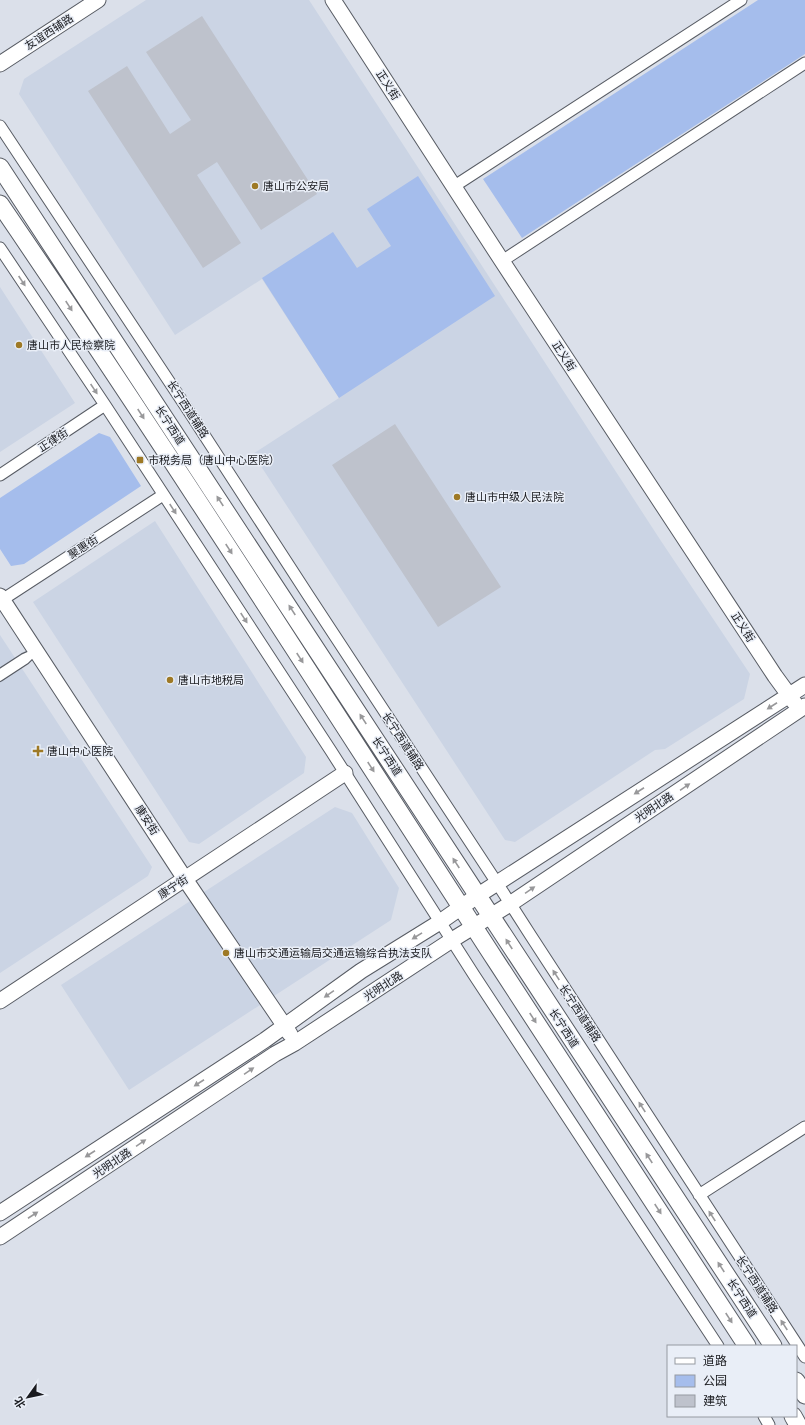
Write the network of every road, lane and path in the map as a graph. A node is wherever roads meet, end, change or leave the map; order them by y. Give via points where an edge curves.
1 (98, 0) edge
2 (333, 0) edge
3 (741, 0) edge
4 (805, 63) edge
5 (0, 64) edge
6 (0, 126) edge
7 (0, 167) edge
8 (453, 187) junction
9 (0, 204) edge
10 (0, 248) edge
11 (502, 261) junction
12 (105, 406) junction
13 (0, 475) edge
14 (163, 495) junction
15 (1, 598) edge
16 (36, 651) junction
17 (0, 672) edge
18 (0, 678) edge
19 (805, 684) edge
20 (789, 695) junction
21 (802, 708) edge
22 (345, 773) junction
23 (185, 879) junction
24 (497, 883) junction
25 (477, 896) junction
26 (510, 904) junction
27 (461, 907) junction
28 (491, 916) junction
29 (440, 922) junction
30 (474, 927) junction
31 (452, 940) junction
32 (0, 1001) edge
33 (284, 1026) junction
34 (295, 1043) junction
35 (805, 1127) edge
36 (699, 1195) junction
37 (0, 1213) edge
38 (0, 1237) edge
39 (717, 1345) edge
40 (746, 1345) edge
41 (772, 1345) edge
42 (797, 1345) edge
43 (797, 1346) edge
44 (805, 1358) edge
45 (797, 1383) edge
46 (805, 1395) edge

1 - 5 main road, 友谊西辅路
2 - 8 main road, 正义街
3 - 8 street
4 - 11 street
6 - 24 street, 长宁西道辅路
25 -> 7 main road, 长宁西道
8 - 11 main road, 正义街
9 -> 27 main road, 长宁西道 via 248,577
10 -> 12 street
11 - 20 main road, 正义街
12 - 13 street, 正律街
12 - 14 street
14 - 15 street, 聚惠街
14 -> 22 street
15 - 16 main road, 康安街
16 - 17 lane
16 - 18 lane
16 - 23 main road, 康安街
19 - 20 main road, 光明北路
20 - 21 main road, 正义街
20 -> 24 main road, 光明北路
26 -> 21 main road, 光明北路
22 - 23 main road, 康宁街
22 - 29 street
23 - 32 main road, 康宁街
23 - 33 main road, 康安街
24 - 25 main road, 光明北路
24 - 26 street, 长宁西道辅路
25 - 27 main road, 光明北路
25 - 28 main road, 长宁西道
26 - 28 main road, 光明北路
36 -> 26 street, 长宁西道辅路
27 - 29 main road, 光明北路
27 - 30 main road, 长宁西道
28 - 30 main road, 光明北路
41 -> 28 main road, 长宁西道
29 - 31 street
29 -> 33 main road, 光明北路 via 361,971
30 - 31 main road, 光明北路
30 -> 40 main road, 长宁西道
31 - 34 main road, 光明北路
31 - 39 street
33 - 34 main road, 康安街
33 -> 37 main road, 光明北路
38 -> 34 main road, 光明北路
35 - 36 street
42 -> 36 street, 长宁西道辅路
44 -> 43 street, 长宁西道辅路
45 - 46 main road

